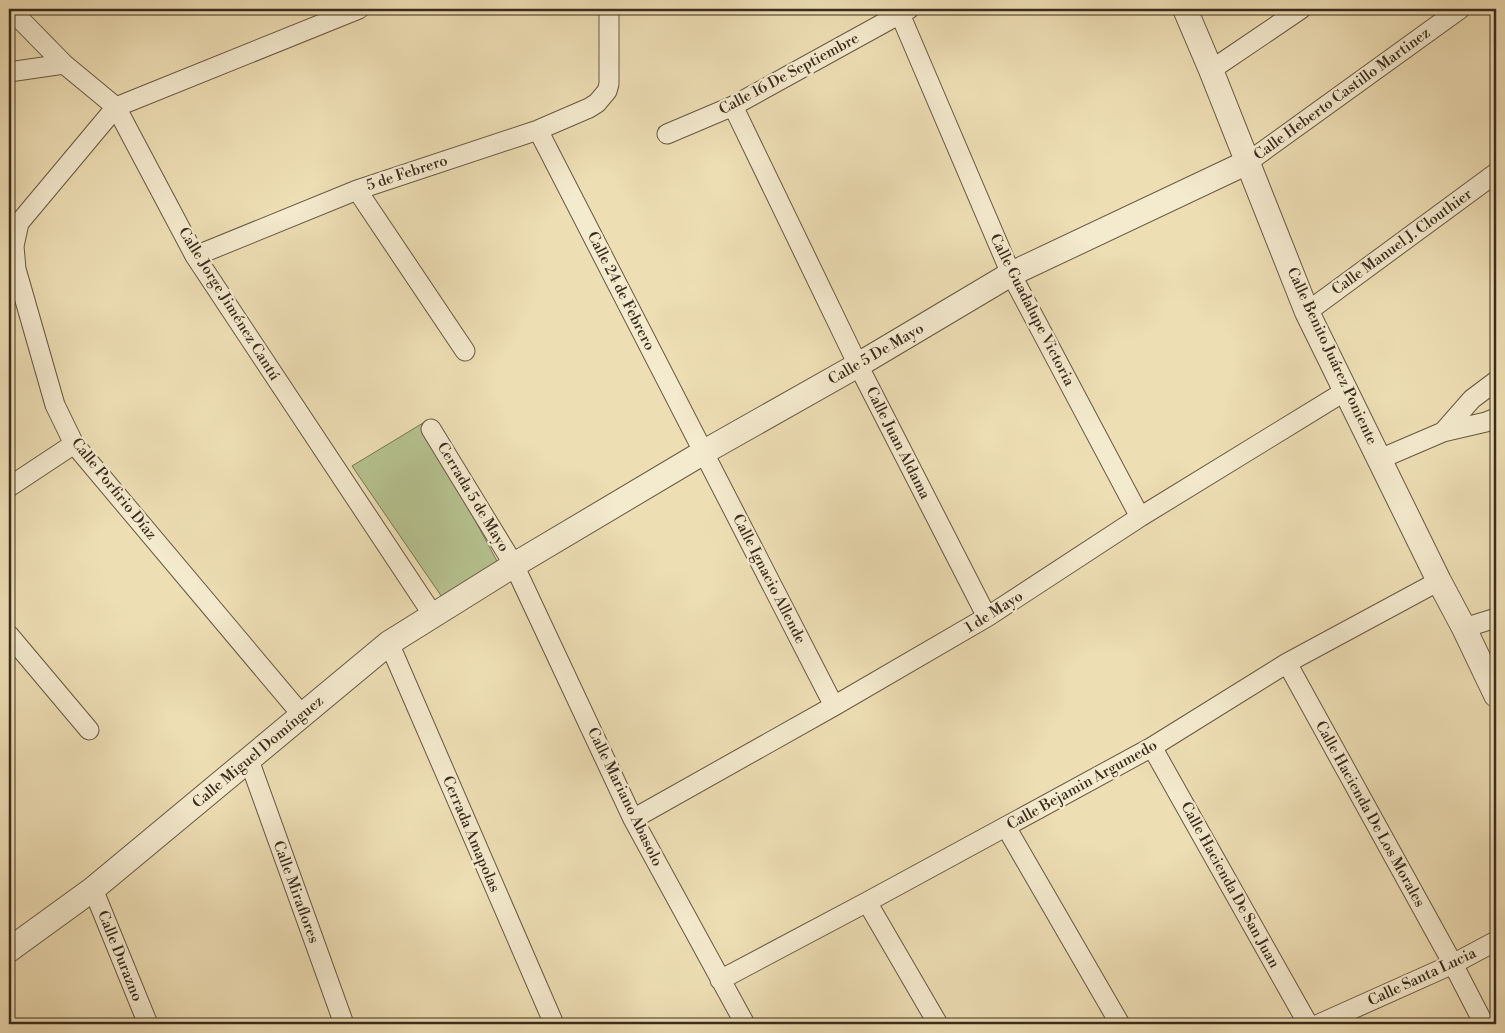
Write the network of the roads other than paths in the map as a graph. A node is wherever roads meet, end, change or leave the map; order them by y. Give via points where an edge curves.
1 (10, 9) edge
2 (359, 9) edge
3 (609, 9) edge
4 (1185, 9) edge
5 (1301, 9) edge
6 (1460, 9) edge
7 (904, 11) edge
8 (64, 64) junction
9 (1211, 70) junction
10 (9, 72) edge
11 (733, 106) junction
12 (116, 107) junction
13 (538, 130) junction
14 (667, 134) dead end
15 (1248, 162) junction
16 (1496, 173) edge
17 (357, 190) junction
18 (195, 256) junction
19 (1011, 274) junction
20 (1307, 312) junction
21 (464, 351) dead end
22 (858, 365) junction
23 (1496, 381) edge
24 (1347, 390) junction
25 (1496, 418) edge
26 (432, 429) dead end
27 (1443, 432) junction
28 (74, 444) junction
29 (704, 452) junction
30 (1380, 459) junction
31 (9, 487) edge
32 (1140, 517) junction
33 (514, 565) junction
34 (1439, 581) junction
35 (433, 615) junction
36 (987, 617) junction
37 (1496, 618) edge
38 (1464, 628) junction
39 (9, 635) edge
40 (389, 643) junction
41 (1288, 663) junction
42 (1496, 695) edge
43 (834, 706) junction
44 (302, 715) junction
45 (89, 730) dead end
46 (1152, 747) junction
47 (249, 760) junction
48 (634, 819) junction
49 (1006, 827) junction
50 (93, 889) junction
51 (867, 902) junction
52 (1496, 941) edge
53 (9, 950) edge
54 (1453, 964) junction
55 (720, 980) junction
56 (148, 1024) edge
57 (344, 1024) edge
58 (554, 1024) edge
59 (745, 1024) edge
60 (938, 1024) edge
61 (1120, 1024) edge
62 (1308, 1024) edge
63 (1319, 1024) edge
64 (1484, 1024) edge

1 - 8 street, Calle Jorge Jiménez Cantú
2 - 12 street
3 - 13 street, 5 de Febrero via 607,92 589,108
4 - 9 street, Calle Benito Juárez Poniente
5 - 9 street
6 - 15 street, Calle Heberto Castillo Martinez
7 - 11 street, Calle 16 De Septiembre
7 - 19 street, Calle Guadalupe Victoria
8 - 10 street
8 - 12 street, Calle Jorge Jiménez Cantú
9 - 15 street, Calle Benito Juárez Poniente
11 - 14 street, Calle 16 De Septiembre
11 - 22 street, Calle Juan Aldama
12 - 18 street, Calle Jorge Jiménez Cantú
12 - 28 street, Calle Porfirio Díaz via 19,223 14,246 16,270 55,405
13 - 17 street, 5 de Febrero
13 - 29 street, Calle 24 de Febrero
15 - 19 street, Calle 5 De Mayo
15 - 20 street, Calle Benito Juárez Poniente
16 - 20 street, Calle Manuel J. Clouthier
17 - 18 street, 5 de Febrero
17 - 21 street
18 - 35 street, Calle Jorge Jiménez Cantú
19 - 22 street, Calle 5 De Mayo
19 - 32 street, Calle Guadalupe Victoria
20 - 24 street, Calle Benito Juárez Poniente
22 - 29 street, Calle 5 De Mayo
22 - 36 street, Calle Juan Aldama
23 - 27 street via 1472,398
24 - 30 street, Calle Benito Juárez Poniente
24 - 32 street, 1 de Mayo
25 - 27 street
26 - 33 street, Cerrada 5 de Mayo
27 - 30 street
28 - 31 street
28 - 44 street, Calle Porfirio Díaz
29 - 33 street, Calle 5 De Mayo
29 - 43 street, Calle Ignacio Allende
30 - 34 street, Calle Benito Juárez Poniente
32 - 36 street, 1 de Mayo
33 - 35 street, Calle Miguel Domínguez
33 - 48 street, Calle Mariano Abasolo
34 - 38 street, Calle Benito Juárez Poniente
34 - 41 street, Calle Bejamin Argumedo
35 - 40 street, Calle Miguel Domínguez
36 - 43 street, 1 de Mayo
37 - 38 street
38 - 42 street, Calle Benito Juárez Poniente
39 - 45 street
40 - 44 street, Calle Miguel Domínguez
40 - 58 street, Cerrada Amapolas
41 - 46 street, Calle Bejamin Argumedo
41 - 54 street, Calle Hacienda De Los Morales
43 - 48 street, 1 de Mayo
44 - 47 street, Calle Miguel Domínguez
46 - 49 street, Calle Bejamin Argumedo
46 - 62 street, Calle Hacienda De San Juan
47 - 50 street, Calle Miguel Domínguez
47 - 57 street, Calle Miraflores
48 - 55 street, Calle Mariano Abasolo
49 - 51 street, Calle Bejamin Argumedo
49 - 61 street
50 - 53 street, Calle Miguel Domínguez
50 - 56 street, Calle Durazno
51 - 55 street, Calle Bejamin Argumedo
51 - 60 street
52 - 54 street, Calle Santa Lucia
54 - 63 street, Calle Santa Lucia
54 - 64 street, Calle Hacienda De Los Morales
55 - 59 street, Calle Mariano Abasolo

